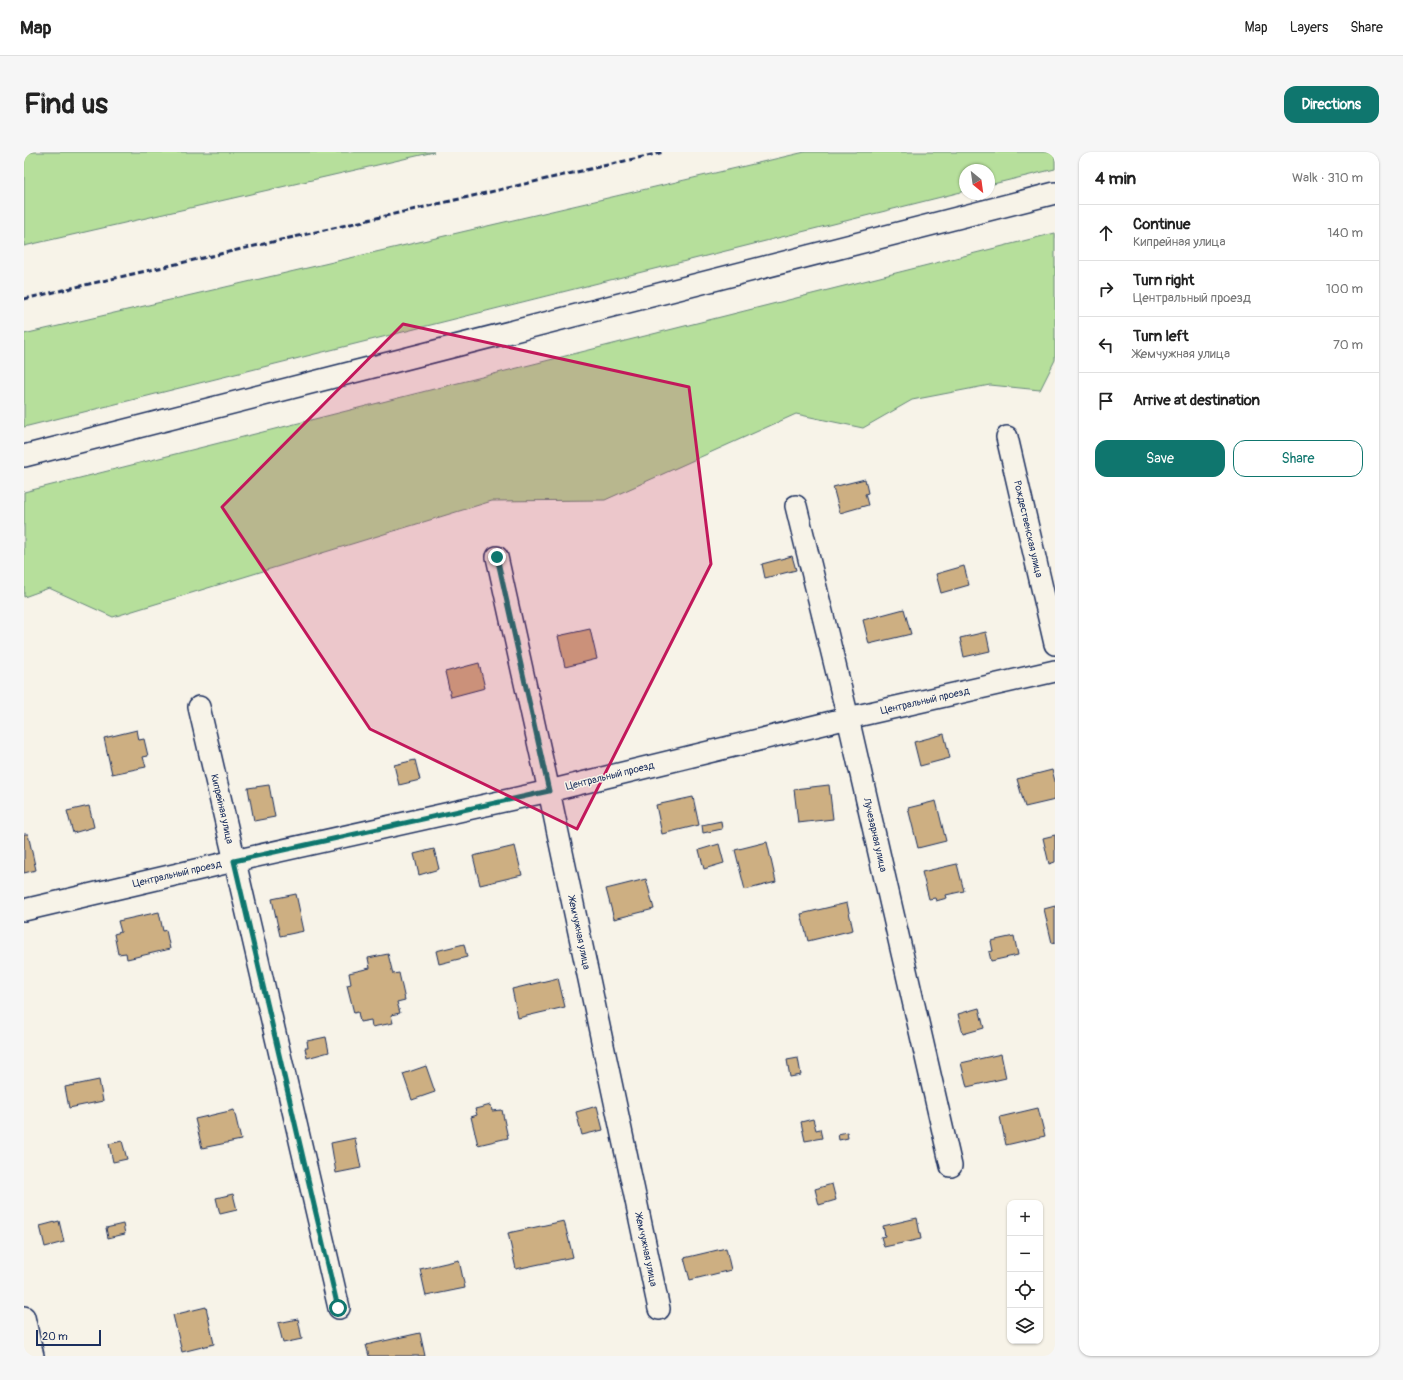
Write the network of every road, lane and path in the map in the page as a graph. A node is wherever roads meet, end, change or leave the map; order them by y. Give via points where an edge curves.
1 (1055, 193) edge
2 (1007, 437) dead end
3 (24, 456) edge
4 (796, 506) dead end
5 (497, 557) dead end
6 (1055, 644) edge
7 (1055, 671) edge
8 (199, 707) dead end
9 (848, 718) junction
10 (549, 791) junction
11 (234, 861) junction
12 (24, 910) edge
13 (951, 1166) dead end
14 (338, 1308) dead end
15 (659, 1309) dead end
16 (24, 1317) edge
17 (33, 1356) edge

1 - 3 street
2 - 6 street, Рождественская улица
4 - 9 street, Лучезарная улица
5 - 10 street, Жемчужная улица
7 - 9 street, Центральный проезд
8 - 11 street, Кипрейная улица
9 - 10 street, Центральный проезд
9 - 13 street, Лучезарная улица
10 - 11 street, Центральный проезд
10 - 15 street, Жемчужная улица
11 - 12 street, Центральный проезд
11 - 14 street, Кипрейная улица
16 - 17 street

